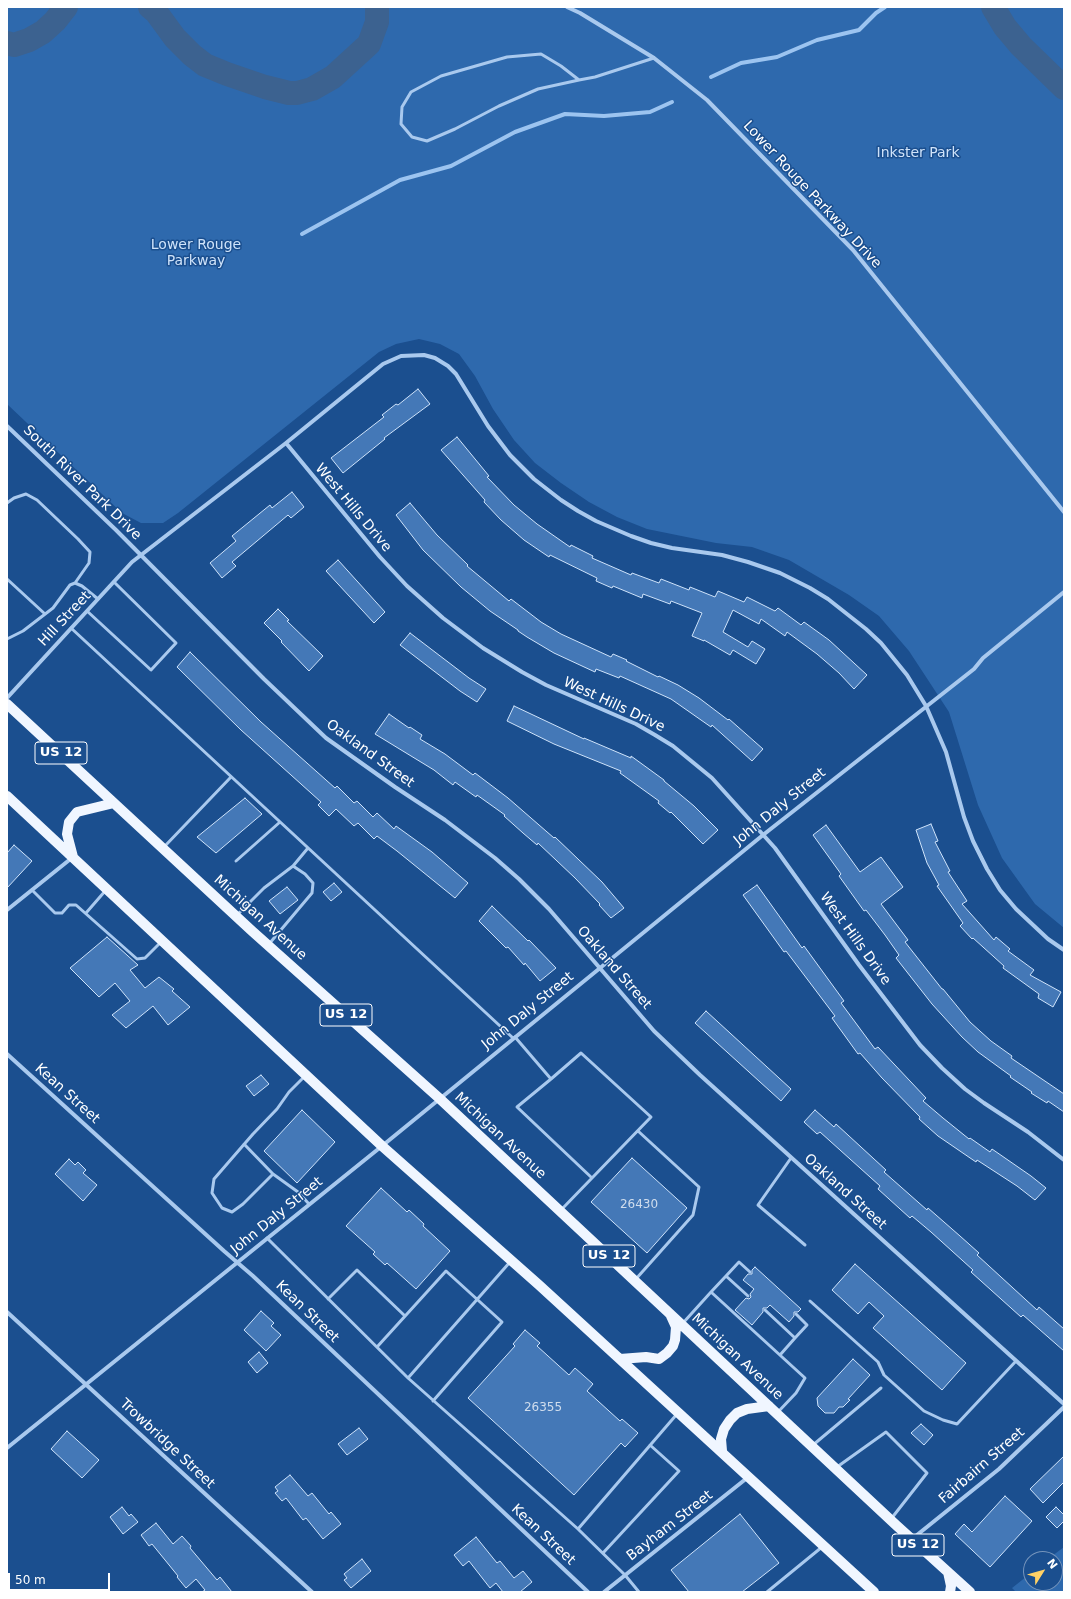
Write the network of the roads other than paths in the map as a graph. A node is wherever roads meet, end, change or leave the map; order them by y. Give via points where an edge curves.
1 (567, 7) edge
2 (654, 58) junction
3 (579, 80) junction
4 (7, 426) edge
5 (286, 443) junction
6 (7, 503) edge
7 (1064, 512) edge
8 (142, 555) junction
9 (7, 579) edge
10 (114, 582) junction
11 (75, 583) junction
12 (1064, 592) edge
13 (98, 599) junction
14 (87, 611) junction
15 (45, 614) junction
16 (71, 628) junction
17 (7, 635) edge
18 (9, 639) edge
19 (7, 698) edge
20 (7, 704) edge
21 (926, 706) junction
22 (231, 777) junction
23 (7, 796) edge
24 (114, 803) junction
25 (280, 822) junction
26 (763, 834) junction
27 (163, 848) junction
28 (308, 848) junction
29 (73, 857) junction
30 (236, 861) dead end
31 (293, 866) junction
32 (107, 889) junction
33 (32, 890) junction
34 (7, 910) edge
35 (86, 913) junction
36 (236, 916) junction
37 (162, 940) junction
38 (268, 945) junction
39 (1064, 950) edge
40 (599, 968) junction
41 (514, 1038) junction
42 (7, 1054) edge
43 (306, 1075) junction
44 (551, 1079) junction
45 (439, 1098) junction
46 (638, 1131) junction
47 (244, 1144) junction
48 (382, 1146) junction
49 (791, 1158) junction
50 (1064, 1160) edge
51 (273, 1174) junction
52 (592, 1178) junction
53 (309, 1204) junction
54 (561, 1211) junction
55 (267, 1238) junction
56 (805, 1245) dead end
57 (512, 1261) junction
58 (237, 1262) junction
59 (750, 1272) dead end
60 (726, 1276) junction
61 (635, 1281) junction
62 (711, 1292) junction
63 (748, 1296) dead end
64 (328, 1299) junction
65 (477, 1299) junction
66 (810, 1301) dead end
67 (765, 1310) dead end
68 (7, 1312) edge
69 (671, 1314) junction
70 (796, 1314) dead end
71 (405, 1316) junction
72 (682, 1324) junction
73 (795, 1338) junction
74 (376, 1347) junction
75 (780, 1355) junction
76 (620, 1359) junction
77 (1016, 1361) junction
78 (408, 1378) junction
79 (86, 1384) junction
80 (881, 1388) dead end
81 (433, 1401) junction
82 (1064, 1404) edge
83 (1064, 1407) edge
84 (773, 1410) junction
85 (679, 1412) junction
86 (650, 1445) junction
87 (812, 1446) junction
88 (7, 1448) edge
89 (722, 1452) junction
90 (835, 1468) junction
91 (749, 1476) junction
92 (890, 1520) junction
93 (578, 1529) junction
94 (912, 1540) junction
95 (824, 1545) junction
96 (602, 1553) junction
97 (948, 1572) junction
98 (625, 1575) junction
99 (312, 1592) edge
100 (588, 1592) edge
101 (604, 1592) edge
102 (640, 1592) edge
103 (767, 1592) edge
104 (874, 1592) edge
105 (950, 1592) edge
106 (970, 1592) edge

1 - 2 street, Lower Rouge Parkway Drive
2 - 3 lane
2 - 7 street, Lower Rouge Parkway Drive via 707,100 853,250
3 - 3 lane via 538,89 427,141 412,136 401,124 402,107 411,92 441,76 507,57 542,54
4 - 8 street, South River Park Drive
5 - 8 street, Hill Street
5 - 21 street via 390,360 413,355 435,358 456,374 488,426 510,455 534,479 561,500 596,521 631,536 672,548 722,555 748,562 780,573 810,588 850,616 881,643 907,675
5 - 26 street, West Hills Drive via 380,558 443,618 483,648 522,672 636,724 673,746 712,778
6 - 11 lane via 26,494 37,500 90,552 89,564
8 - 10 street, Hill Street
8 - 40 street, Oakland Street via 326,738 445,820 495,858 549,909
9 - 15 lane
10 - 13 street, Hill Street
10 - 14 lane via 176,643 151,670
11 - 13 lane
11 - 15 lane via 70,585 53,608
12 - 21 street, John Daly Street via 983,658 974,669
13 - 14 street, Hill Street
14 - 16 street, Hill Street
15 - 18 lane
16 - 19 street, Hill Street
16 - 22 lane
17 - 18 lane
20 - 24 main road, Michigan Avenue / US 12
21 - 26 street, John Daly Street
21 - 39 street via 946,752 964,817 987,869 1016,910
22 - 25 lane
22 - 27 lane
23 - 29 main road
24 - 27 main road, Michigan Avenue / US 12
24 - 29 main road via 76,812 69,822 68,834
25 - 28 lane
25 - 30 lane
26 - 40 street, John Daly Street
26 - 50 street, West Hills Drive via 920,1045 965,1089
27 - 36 main road, Michigan Avenue / US 12
28 - 31 lane
28 - 41 lane
29 - 32 main road
29 - 33 street
31 - 36 lane via 264,888
31 - 38 lane via 313,882 312,893
32 - 35 lane
32 - 37 main road
33 - 34 street
33 - 35 lane via 55,913 62,913 69,905 76,905
35 - 37 lane via 137,959 145,958
36 - 38 main road, Michigan Avenue / US 12
37 - 43 main road
38 - 45 main road, Michigan Avenue / US 12
40 - 41 street, John Daly Street
40 - 49 street, Oakland Street via 654,1031
41 - 44 lane
41 - 45 street, John Daly Street
42 - 58 street, Kean Street
43 - 47 lane via 288,1092 277,1109
43 - 48 main road
44 - 46 lane via 581,1054 651,1117
44 - 52 lane via 517,1107
45 - 48 street, John Daly Street
45 - 54 main road, Michigan Avenue / US 12
46 - 52 lane
46 - 61 lane via 699,1187 693,1215
47 - 51 lane
47 - 51 lane via 214,1180 212,1193 222,1208 232,1212
48 - 53 street, John Daly Street
48 - 57 main road
49 - 56 lane via 758,1205
49 - 77 street, Oakland Street
51 - 53 lane via 298,1192
52 - 54 lane
53 - 55 street, John Daly Street
54 - 61 main road, Michigan Avenue / US 12
55 - 58 street, John Daly Street
55 - 64 lane
57 - 65 lane
57 - 76 main road
58 - 79 street, John Daly Street
58 - 100 street, Kean Street
59 - 60 lane via 739,1262
60 - 62 lane
60 - 63 lane
61 - 69 main road, Michigan Avenue / US 12
62 - 72 lane
62 - 75 lane
64 - 71 lane via 356,1270
64 - 74 lane
65 - 71 lane via 446,1271
65 - 78 lane
65 - 81 lane via 502,1322
66 - 77 lane via 878,1362 884,1375 924,1411 943,1420 957,1424
67 - 73 lane
68 - 79 street, Trowbridge Street
69 - 72 main road, Michigan Avenue / US 12
69 - 76 main road via 676,1327 675,1340 668,1353 659,1359
70 - 73 lane via 807,1325
71 - 74 lane
72 - 84 main road, Michigan Avenue / US 12
73 - 75 lane
74 - 78 lane
75 - 84 lane via 805,1378 796,1393
76 - 85 main road
77 - 82 street, Oakland Street
78 - 81 lane
79 - 88 street, John Daly Street
79 - 99 street, Trowbridge Street
80 - 87 lane
81 - 93 lane
83 - 94 street, Fairbairn Street via 999,1469
84 - 87 main road, Michigan Avenue / US 12
84 - 89 main road via 747,1409 737,1413 724,1428 721,1439
85 - 86 lane
85 - 89 main road
86 - 93 lane
86 - 96 lane via 679,1471
87 - 90 main road, Michigan Avenue / US 12
89 - 91 main road
90 - 92 main road, Michigan Avenue / US 12
90 - 92 lane via 886,1432 927,1473
91 - 95 main road
91 - 98 street, Bayham Street
92 - 94 main road, Michigan Avenue / US 12
93 - 96 lane
94 - 97 main road, Michigan Avenue / US 12
95 - 103 lane
95 - 104 main road
96 - 98 lane
97 - 105 main road
97 - 106 main road, Michigan Avenue / US 12
98 - 101 street, Bayham Street
98 - 102 lane

